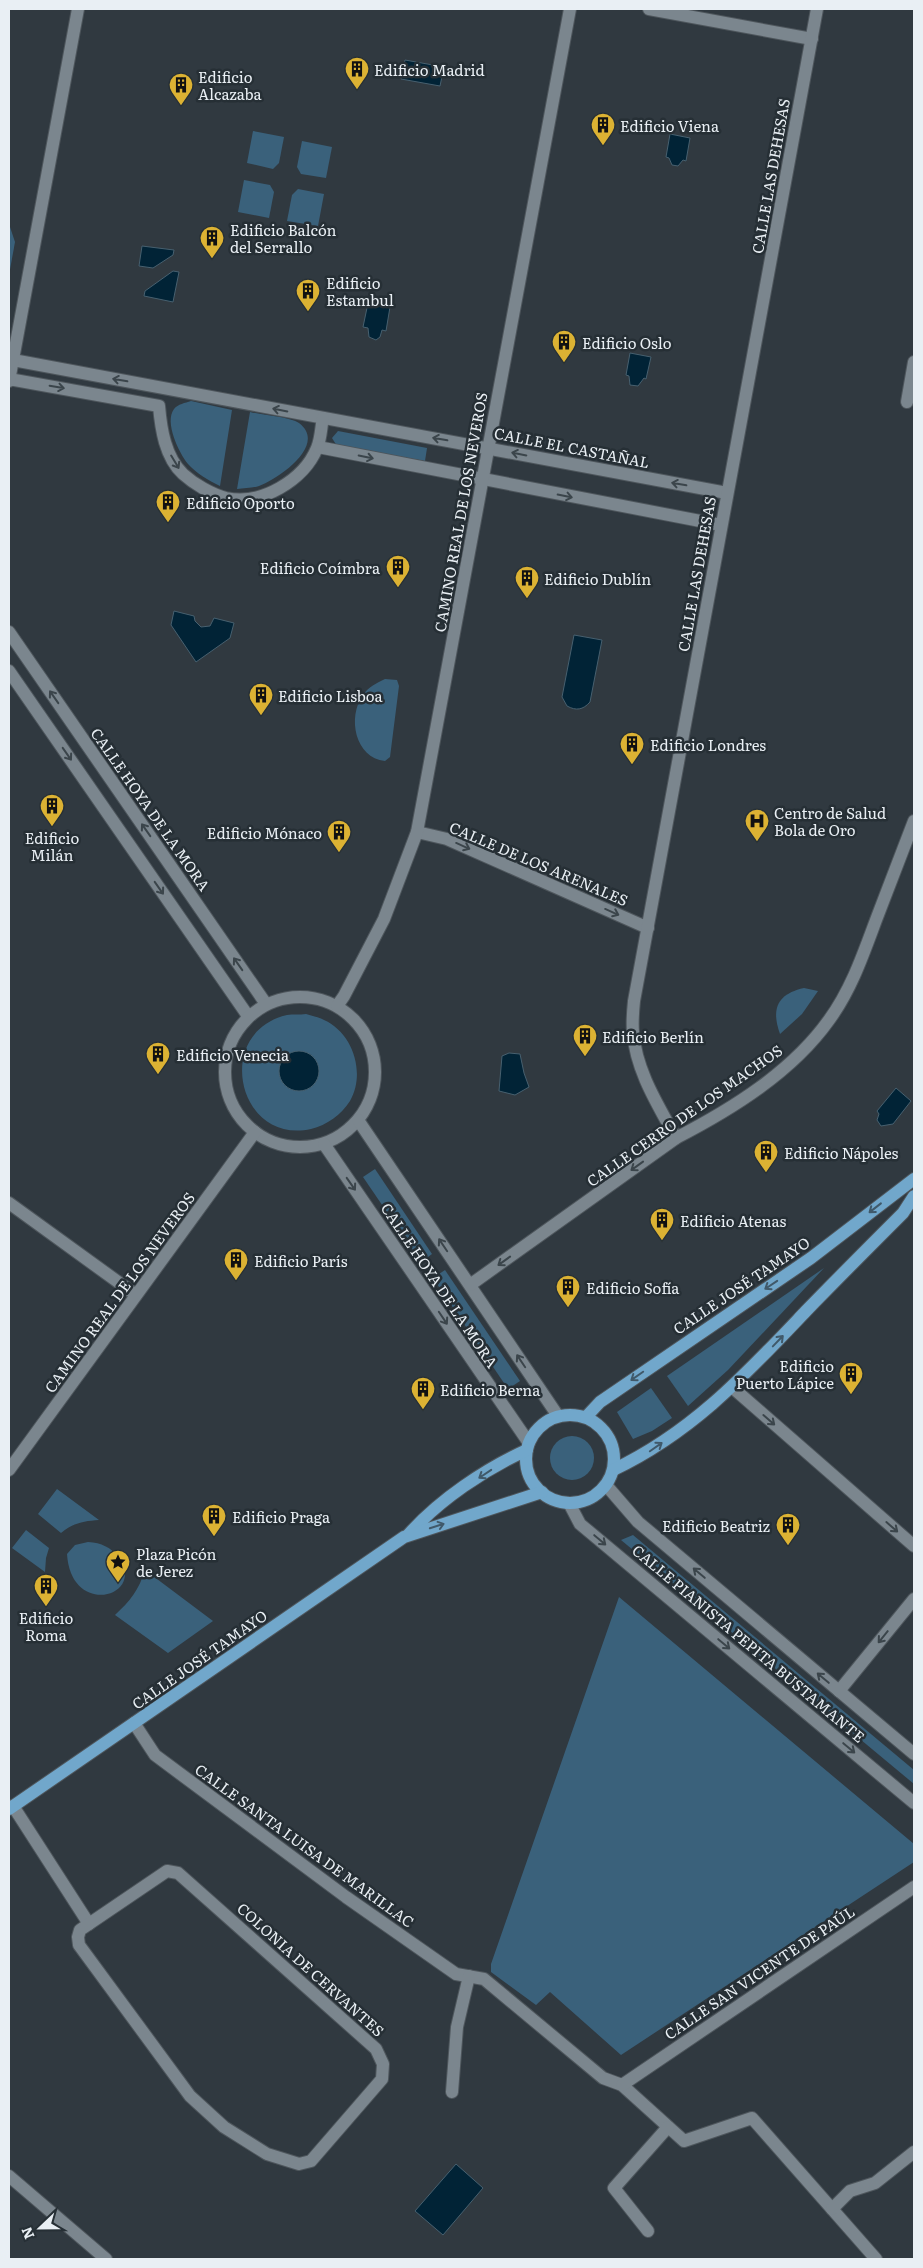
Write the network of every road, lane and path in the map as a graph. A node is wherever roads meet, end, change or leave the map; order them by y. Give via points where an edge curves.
1 (78, 9) edge
2 (570, 9) edge
3 (649, 9) edge
4 (818, 9) edge
5 (812, 39) junction
6 (13, 360) junction
7 (914, 362) edge
8 (9, 380) edge
9 (162, 388) junction
10 (907, 402) dead end
11 (159, 406) junction
12 (323, 418) junction
13 (318, 447) junction
14 (488, 448) junction
15 (482, 480) junction
16 (727, 493) junction
17 (721, 525) junction
18 (9, 632) edge
19 (9, 672) edge
20 (914, 821) edge
21 (417, 832) junction
22 (648, 928) junction
23 (266, 1004) junction
24 (337, 1006) junction
25 (248, 1016) junction
26 (358, 1120) junction
27 (255, 1132) junction
28 (676, 1138) junction
29 (324, 1144) junction
30 (914, 1179) edge
31 (914, 1196) edge
32 (9, 1203) edge
33 (470, 1285) junction
34 (136, 1295) junction
35 (733, 1388) junction
36 (558, 1416) junction
37 (586, 1418) junction
38 (528, 1447) junction
39 (9, 1470) edge
40 (613, 1470) junction
41 (606, 1485) junction
42 (542, 1492) junction
43 (569, 1503) junction
44 (407, 1536) junction
45 (914, 1546) edge
46 (914, 1599) edge
47 (839, 1691) junction
48 (134, 1723) junction
49 (914, 1754) edge
50 (914, 1803) edge
51 (11, 1808) edge
52 (914, 1887) edge
53 (89, 1924) junction
54 (469, 1976) junction
55 (622, 2085) junction
56 (452, 2092) dead end
57 (668, 2127) junction
58 (914, 2152) edge
59 (9, 2176) edge
60 (832, 2209) junction
61 (648, 2231) dead end
62 (106, 2259) edge
63 (876, 2259) edge

1 - 6 street
2 - 14 street, CAMINO REAL DE LOS NEVEROS
3 - 5 street
4 - 5 street, CALLE LAS DEHESAS
5 - 16 street, CALLE LAS DEHESAS
6 - 8 street
9 -> 6 street, CALLE EL CASTAÑAL
7 - 10 street
8 -> 11 street
9 - 11 street
12 -> 9 street, CALLE EL CASTAÑAL
11 -> 13 street via 168,452 182,473 203,488 227,498 271,492 293,480
12 - 13 street
14 -> 12 street, CALLE EL CASTAÑAL
13 -> 15 street
14 - 15 street, CAMINO REAL DE LOS NEVEROS
16 -> 14 street, CALLE EL CASTAÑAL
15 -> 17 street
15 - 21 street, CAMINO REAL DE LOS NEVEROS
16 - 17 street, CALLE LAS DEHESAS
17 - 22 street, CALLE LAS DEHESAS
23 -> 18 street, CALLE HOYA DE LA MORA
19 -> 25 street
20 - 28 street, CALLE CERRO DE LOS MACHOS via 860,964 829,1020 787,1066 712,1119
21 -> 22 street, CALLE DE LOS ARENALES via 447,839
21 - 24 street, CAMINO REAL DE LOS NEVEROS via 384,919
22 - 28 street, CALLE LAS DEHESAS via 634,1001 633,1032 639,1063 649,1088
23 - 24 street via 300,996
23 - 25 street
24 - 26 street via 360,1027 373,1052 376,1066 370,1102
25 - 27 street via 231,1042 225,1079 236,1111
26 - 29 street via 342,1136
33 -> 26 street, CALLE HOYA DE LA MORA
27 - 29 street via 281,1145 307,1148
27 - 34 street, CAMINO REAL DE LOS NEVEROS
28 -> 33 street, CALLE CERRO DE LOS MACHOS
29 -> 38 street, CALLE HOYA DE LA MORA
30 -> 37 main road, CALLE JOSÉ TAMAYO via 811,1258 600,1402
35 -> 31 main road via 903,1213
32 - 34 street
36 -> 33 street, CALLE HOYA DE LA MORA
34 - 39 street, CAMINO REAL DE LOS NEVEROS
40 -> 35 main road via 644,1456
35 -> 45 street
36 - 37 main road
36 - 38 main road via 540,1426
37 - 40 main road via 599,1425 609,1438 614,1454
38 - 42 main road via 527,1467 532,1481
38 -> 44 main road, CALLE JOSÉ TAMAYO via 427,1513
40 - 41 main road
41 - 43 main road via 589,1499
47 -> 41 street, CALLE PIANISTA PEPITA BUSTAMANTE via 638,1522
42 - 43 main road via 554,1500
44 -> 42 main road, CALLE JOSÉ TAMAYO
43 -> 50 street, CALLE PIANISTA PEPITA BUSTAMANTE via 580,1524
44 - 48 main road, CALLE JOSÉ TAMAYO
46 -> 47 street, CALLE PIANISTA PEPITA BUSTAMANTE
47 - 49 street, CALLE PIANISTA PEPITA BUSTAMANTE
48 - 51 main road, CALLE JOSÉ TAMAYO
48 - 54 street, CALLE SANTA LUISA DE MARILLAC via 155,1755 346,1897 456,1974
51 - 53 street
52 - 55 street, CALLE SAN VICENTE DE PAÚL
53 - 53 street, COLONIA DE CERVANTES via 80,1930 79,1945 178,2082 224,2127 267,2154 299,2164 311,2161 382,2079 383,2064 376,2048 178,1873 166,1871
54 - 55 street, CALLE SANTA LUISA DE MARILLAC via 484,1979 603,2078
54 - 56 street via 457,2028
55 - 57 street, CALLE SANTA LUISA DE MARILLAC
57 - 60 street, CALLE SANTA LUISA DE MARILLAC via 684,2141 752,2118
57 - 61 street via 614,2188
58 - 60 street via 875,2183 850,2191
59 - 62 street
60 - 63 street, CALLE SANTA LUISA DE MARILLAC

